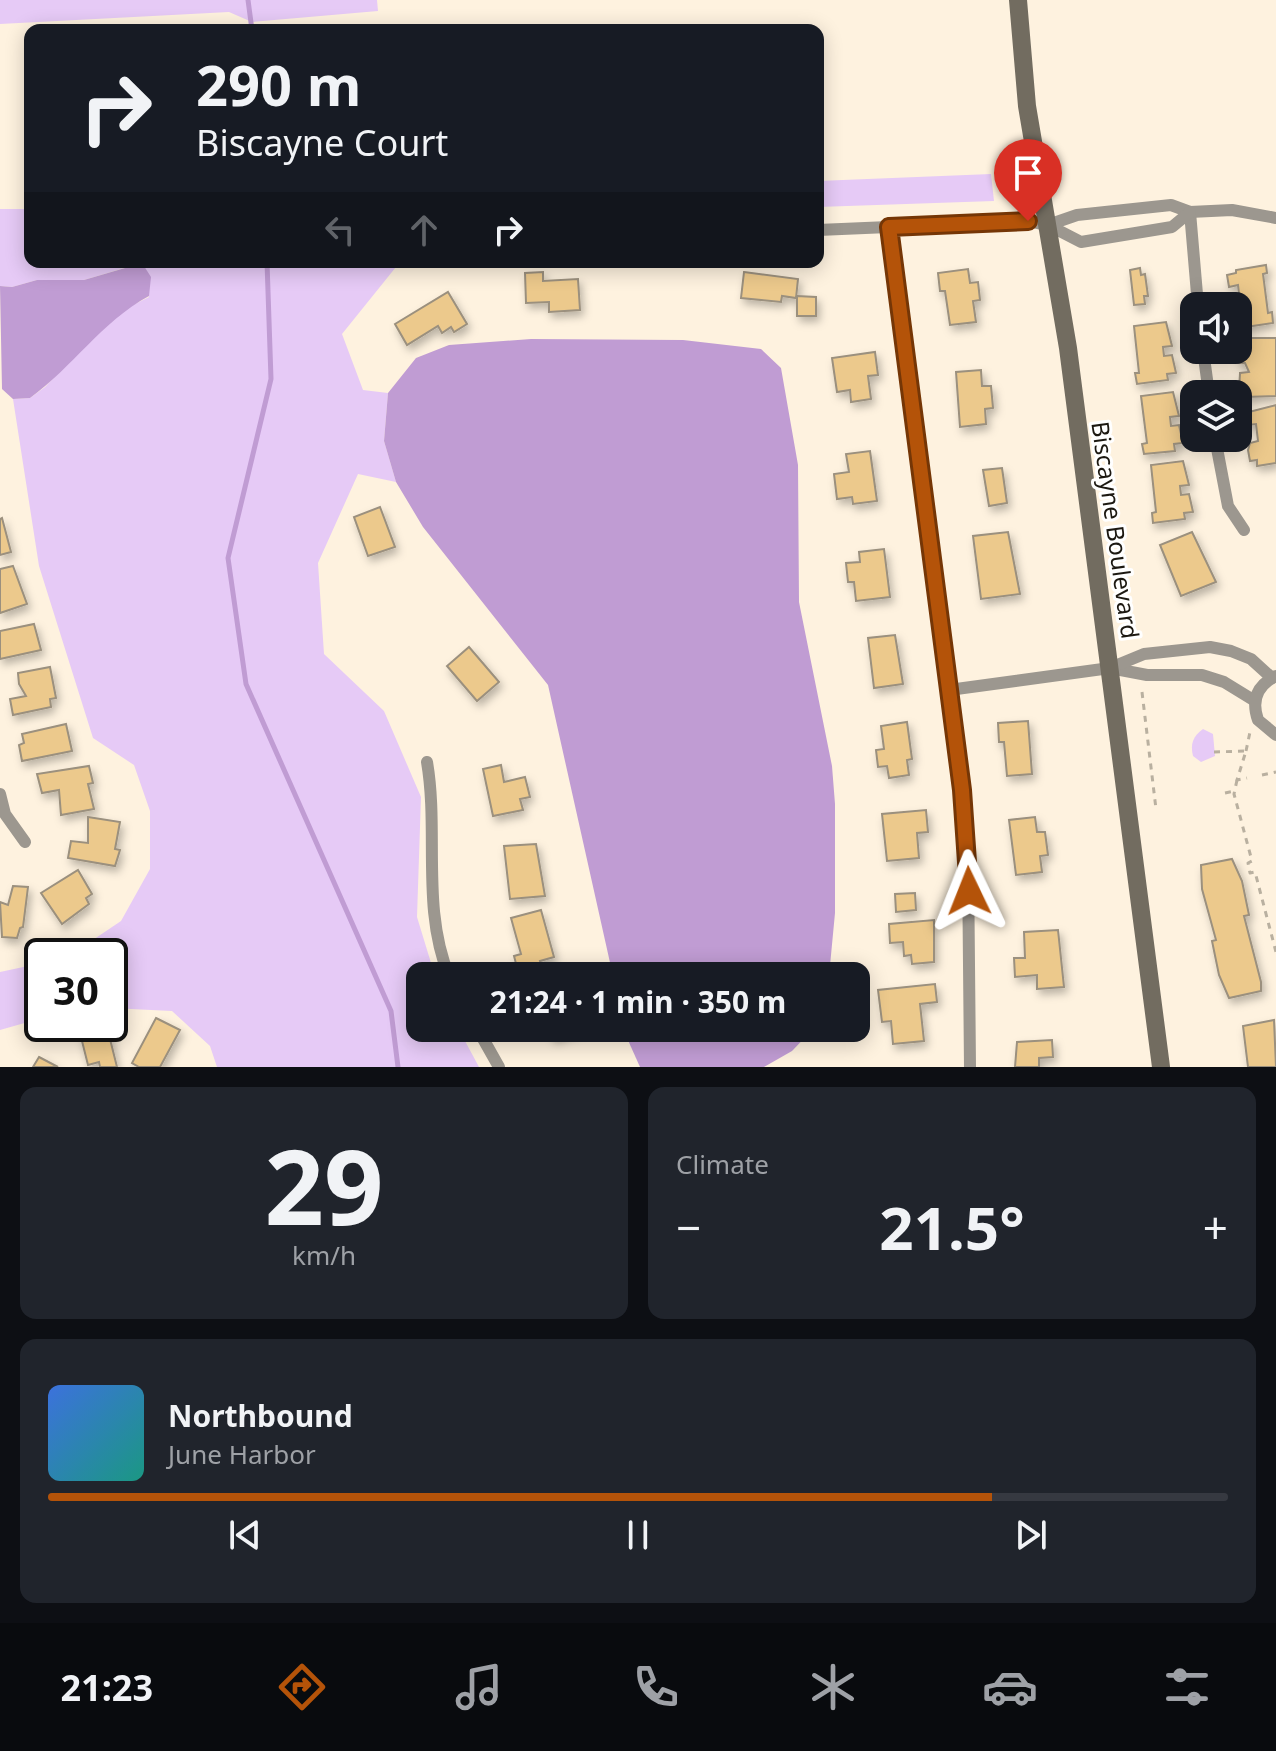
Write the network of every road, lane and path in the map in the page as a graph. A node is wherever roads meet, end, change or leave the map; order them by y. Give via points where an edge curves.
1 (1018, 0) edge
2 (1190, 212) junction
3 (1276, 218) edge
4 (1048, 225) junction
5 (889, 227) junction
6 (824, 230) edge
7 (1197, 292) edge
8 (1218, 452) edge
9 (1244, 530) dead end
10 (1110, 668) junction
11 (1274, 677) edge
12 (1139, 685) dead end
13 (949, 690) junction
14 (1255, 701) junction
15 (1250, 731) dead end
16 (1276, 735) edge
17 (1246, 751) junction
18 (1214, 752) dead end
19 (427, 762) dead end
20 (1276, 772) edge
21 (1262, 775) dead end
22 (1247, 778) dead end
23 (1237, 780) junction
24 (1235, 791) junction
25 (1225, 793) dead end
26 (0, 794) edge
27 (1156, 809) dead end
28 (25, 842) dead end
29 (1276, 952) edge
30 (445, 962) edge
31 (485, 1042) edge
32 (499, 1067) edge
33 (970, 1067) edge
34 (1161, 1067) edge

1 - 4 street, Biscayne Boulevard via 1031,132
2 - 3 street via 1232,210
2 - 4 street via 1171,205 1077,215
2 - 4 street via 1172,227 1081,242
2 - 7 street
4 - 5 street via 1028,221
4 - 10 street, Biscayne Boulevard
5 - 6 street
5 - 13 street
8 - 9 street via 1228,506
10 - 11 street via 1144,654 1210,647 1251,659
10 - 13 street
10 - 14 street via 1202,675
10 - 34 street, Biscayne Boulevard
11 - 14 street
12 - 27 path
13 - 33 street via 968,861
14 - 16 street via 1258,720
15 - 17 path
17 - 18 path
17 - 23 path
19 - 30 street via 433,906
20 - 21 path
22 - 23 path
23 - 24 path
24 - 25 path
24 - 29 path via 1252,861 1250,873 1255,872
26 - 28 street via 5,814
31 - 32 street

